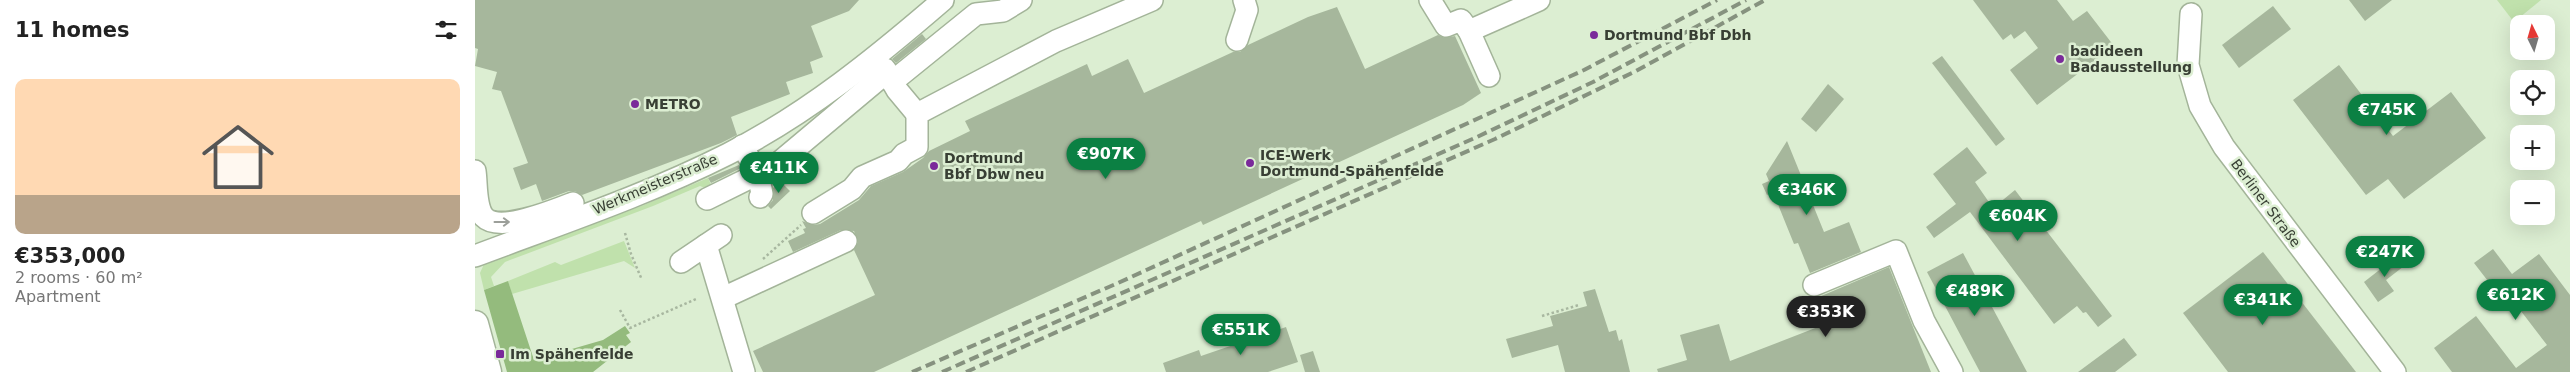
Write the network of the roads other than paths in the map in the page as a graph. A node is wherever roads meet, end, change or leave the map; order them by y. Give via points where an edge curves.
1 (943, 0) edge
2 (955, 0) edge
3 (1021, 0) edge
4 (1151, 0) edge
5 (1244, 0) edge
6 (1431, 0) edge
7 (1539, 0) edge
8 (976, 14) junction
9 (2191, 14) dead end
10 (1469, 31) junction
11 (1237, 40) dead end
12 (886, 70) junction
13 (1489, 76) dead end
14 (917, 114) junction
15 (742, 146) junction
16 (475, 171) edge
17 (759, 173) junction
18 (671, 181) junction
19 (760, 197) dead end
20 (707, 199) dead end
21 (807, 219) road end
22 (846, 241) dead end
23 (475, 256) edge
24 (681, 262) dead end
25 (1814, 285) dead end
26 (723, 298) junction
27 (475, 324) edge
28 (488, 372) edge
29 (744, 372) edge
30 (1952, 372) edge
31 (2395, 372) edge

1 - 12 street, Werkmeisterstraße
2 - 8 street
3 - 8 street via 1003,11
4 - 14 street via 1056,41
5 - 11 street via 1247,10
6 - 10 street via 1446,26 1461,20
7 - 10 street
8 - 12 street
9 - 31 street, Berliner Straße via 2189,65 2200,106 2224,147
10 - 13 street
12 - 14 street
12 - 15 street, Werkmeisterstraße
12 - 17 street via 776,165
14 - 21 street via 917,147 898,161 862,178 852,189
15 - 17 street
15 - 18 street, Werkmeisterstraße
16 -> 18 street via 480,208 485,217 495,223 548,212 647,178
17 - 19 street
17 - 20 street
18 - 23 street, Werkmeisterstraße
22 - 26 street
24 - 26 street via 714,240
25 - 30 street via 1897,251 1925,321
26 - 29 street
27 - 28 main road

